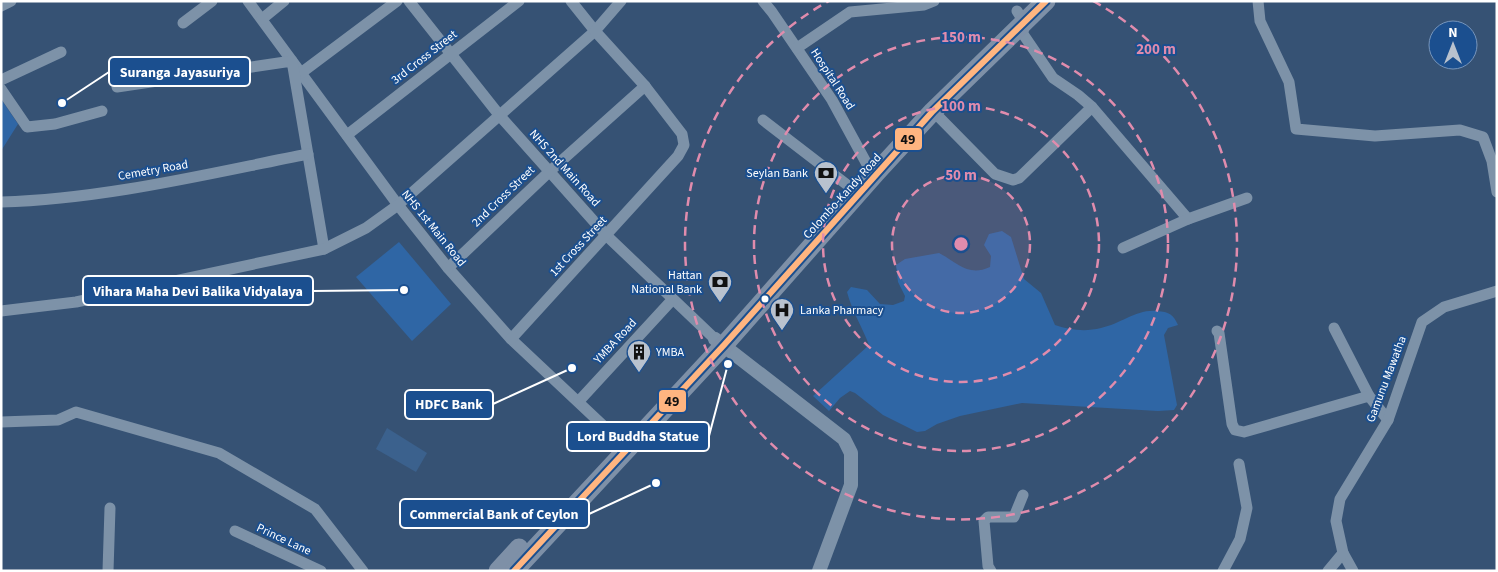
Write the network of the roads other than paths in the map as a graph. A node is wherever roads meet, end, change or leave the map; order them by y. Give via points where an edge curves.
1 (11, 1) edge
2 (212, 1) edge
3 (248, 1) edge
4 (284, 1) edge
5 (397, 1) edge
6 (409, 1) edge
7 (519, 1) edge
8 (572, 1) edge
9 (621, 1) edge
10 (763, 1) edge
11 (934, 1) edge
12 (1046, 1) edge
13 (1258, 1) edge
14 (1, 6) edge
15 (1023, 12) edge
16 (262, 19) junction
17 (183, 23) dead end
18 (595, 31) junction
19 (797, 48) junction
20 (61, 52) dead end
21 (451, 54) junction
22 (292, 61) junction
23 (301, 73) junction
24 (1, 80) edge
25 (645, 86) junction
26 (118, 87) dead end
27 (1, 89) edge
28 (1092, 108) junction
29 (102, 110) dead end
30 (933, 111) junction
31 (500, 116) junction
32 (763, 120) dead end
33 (347, 135) junction
34 (308, 154) junction
35 (872, 170) junction
36 (550, 171) junction
37 (850, 187) junction
38 (1497, 192) edge
39 (1247, 198) dead end
40 (1, 202) edge
41 (398, 205) junction
42 (1188, 219) junction
43 (607, 236) junction
44 (1123, 248) dead end
45 (324, 249) junction
46 (448, 268) junction
47 (1497, 291) edge
48 (672, 300) junction
49 (1, 311) edge
50 (1334, 328) dead end
51 (1216, 331) dead end
52 (511, 339) junction
53 (720, 342) junction
54 (1369, 396) junction
55 (578, 401) junction
56 (1388, 420) junction
57 (1, 422) edge
58 (624, 444) junction
59 (1239, 464) dead end
60 (1023, 495) dead end
61 (110, 508) dead end
62 (235, 531) dead end
63 (1343, 553) junction
64 (988, 569) edge
65 (108, 571) edge
66 (321, 571) edge
67 (363, 571) edge
68 (498, 571) edge
69 (514, 571) edge
70 (820, 571) edge
71 (1223, 571) edge
72 (1328, 571) edge
73 (1353, 571) edge

1 - 14 street
2 - 17 street
3 - 16 street, NHS 1st Main Road
4 - 16 street
5 - 23 street
6 - 21 street, NHS 2nd Main Road
7 - 21 street, 3rd Cross Street
8 - 18 street, 1st Cross Street
9 - 18 street
10 - 19 street, Hospital Road
11 - 19 street via 924,5 850,12
12 - 15 highway, Colombo-Kandy Road
13 - 38 street via 1260,22 1289,82 1296,129 1375,136 1460,130 1483,137 1492,161
15 - 28 street via 1023,34 1053,78
15 - 30 highway, Colombo-Kandy Road
15 - 35 highway, Colombo-Kandy Road via 950,77
16 - 22 street, NHS 1st Main Road
18 - 25 street, 1st Cross Street
18 - 31 street
19 - 35 street, Hospital Road via 832,100
20 - 24 street
21 - 31 street, NHS 2nd Main Road
21 - 33 street, 3rd Cross Street
22 - 23 street, NHS 1st Main Road
22 - 26 street
22 - 34 street
23 - 33 street, NHS 1st Main Road
25 - 36 street, 2nd Cross Street
25 - 43 street, 1st Cross Street via 682,134 684,145 678,156
27 - 29 street via 28,127 55,124
28 - 30 street via 1019,178 1013,180 995,174
28 - 42 street
30 - 35 highway, Colombo-Kandy Road
31 - 36 street, NHS 2nd Main Road
31 - 41 street
32 - 37 street
33 - 41 street, NHS 1st Main Road
34 - 40 street, Cemetry Road via 158,184 41,201
34 - 45 street
35 - 37 highway, Colombo-Kandy Road
35 - 53 highway, Colombo-Kandy Road
36 - 43 street, NHS 2nd Main Road
36 - 46 street, 2nd Cross Street
37 - 53 highway, Colombo-Kandy Road
39 - 42 street
41 - 45 street via 366,228
41 - 46 street, NHS 1st Main Road
42 - 44 street
43 - 48 street, NHS 2nd Main Road
43 - 52 street, 1st Cross Street
45 - 49 street via 76,302
46 - 52 street, NHS 1st Main Road
47 - 56 street, Gamunu Mawatha via 1444,307 1422,322
48 - 53 street, NHS 2nd Main Road
48 - 55 street, YMBA Road
50 - 54 street
51 - 54 street via 1219,333 1235,430 1244,432
52 - 55 street, NHS 1st Main Road
53 - 58 highway, Colombo-Kandy Road
53 - 70 street via 844,440 852,453 850,485
54 - 56 street
55 - 58 street, NHS 1st Main Road
56 - 63 street, Gamunu Mawatha via 1340,499 1336,521
57 - 67 street via 58,420 76,412 219,453 315,509
58 - 68 highway, Colombo-Kandy Road
58 - 69 highway, Colombo-Kandy Road
59 - 71 street via 1246,508 1240,539
60 - 64 street via 1014,517 988,517 984,521
61 - 65 street
62 - 66 street, Prince Lane
63 - 72 street
63 - 73 street, Gamunu Mawatha

